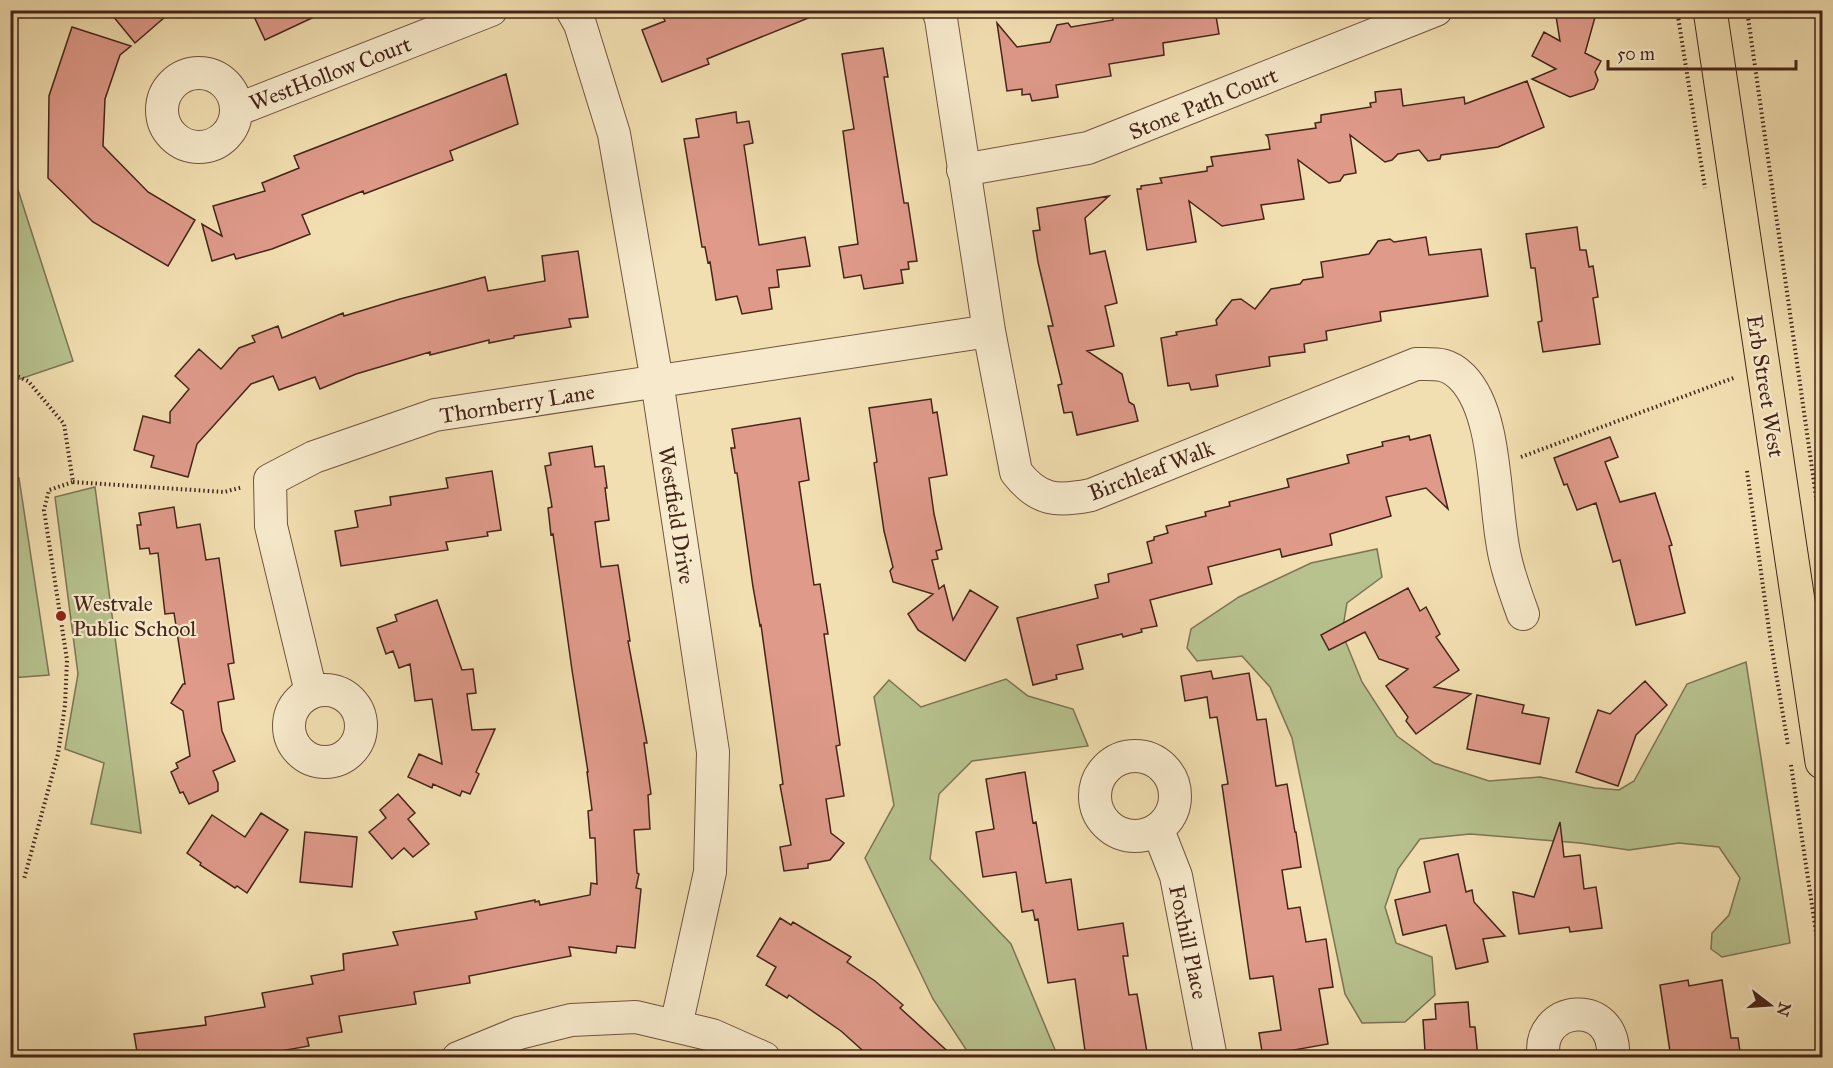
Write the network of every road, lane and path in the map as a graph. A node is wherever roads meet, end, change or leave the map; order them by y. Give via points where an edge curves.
1 (491, 10) edge
2 (572, 10) edge
3 (938, 10) edge
4 (1436, 10) edge
5 (1710, 10) edge
6 (1747, 10) edge
7 (237, 110) dead end
8 (963, 170) junction
9 (989, 331) junction
10 (1763, 362) junction
11 (10, 373) edge
12 (657, 381) junction
13 (1492, 467) junction
14 (270, 480) junction
15 (74, 482) junction
16 (1822, 539) edge
17 (1523, 614) dead end
18 (311, 693) dead end
19 (1822, 762) edge
20 (1158, 830) dead end
21 (24, 879) dead end
22 (676, 1026) junction
23 (458, 1058) edge
24 (764, 1058) edge
25 (1211, 1058) edge
26 (1544, 1058) edge
27 (1613, 1058) edge

1 - 7 street, WestHollow Court
2 - 12 street, Westfield Drive via 580,24 614,134
3 - 8 street, Birchleaf Walk
4 - 8 street, Stone Path Court via 1088,148
5 - 10 main road, Erb Street West
6 - 16 path
8 - 9 street, Birchleaf Walk
9 - 12 street, Thornberry Lane
9 - 13 street, Birchleaf Walk via 1016,472 1027,486 1043,496 1066,500 1091,495 1416,364 1444,364 1462,378 1478,401 1487,426
10 - 13 path via 1734,378
10 - 19 main road, Erb Street West
11 - 15 path via 28,381 64,424
12 - 14 street, Thornberry Lane via 435,415 314,457
12 - 22 street, Westfield Drive via 713,752 710,872
13 - 17 street, Birchleaf Walk via 1505,557
14 - 15 path via 224,492
14 - 18 street via 272,526
15 - 21 path via 49,490 44,510 67,660 65,705 58,754
20 - 25 street, Foxhill Place via 1176,876
22 - 23 street via 636,1017 571,1020 519,1033
22 - 24 street via 712,1035
26 - 27 street via 1542,1049 1547,1032 1559,1019 1586,1014 1600,1020 1611,1033

